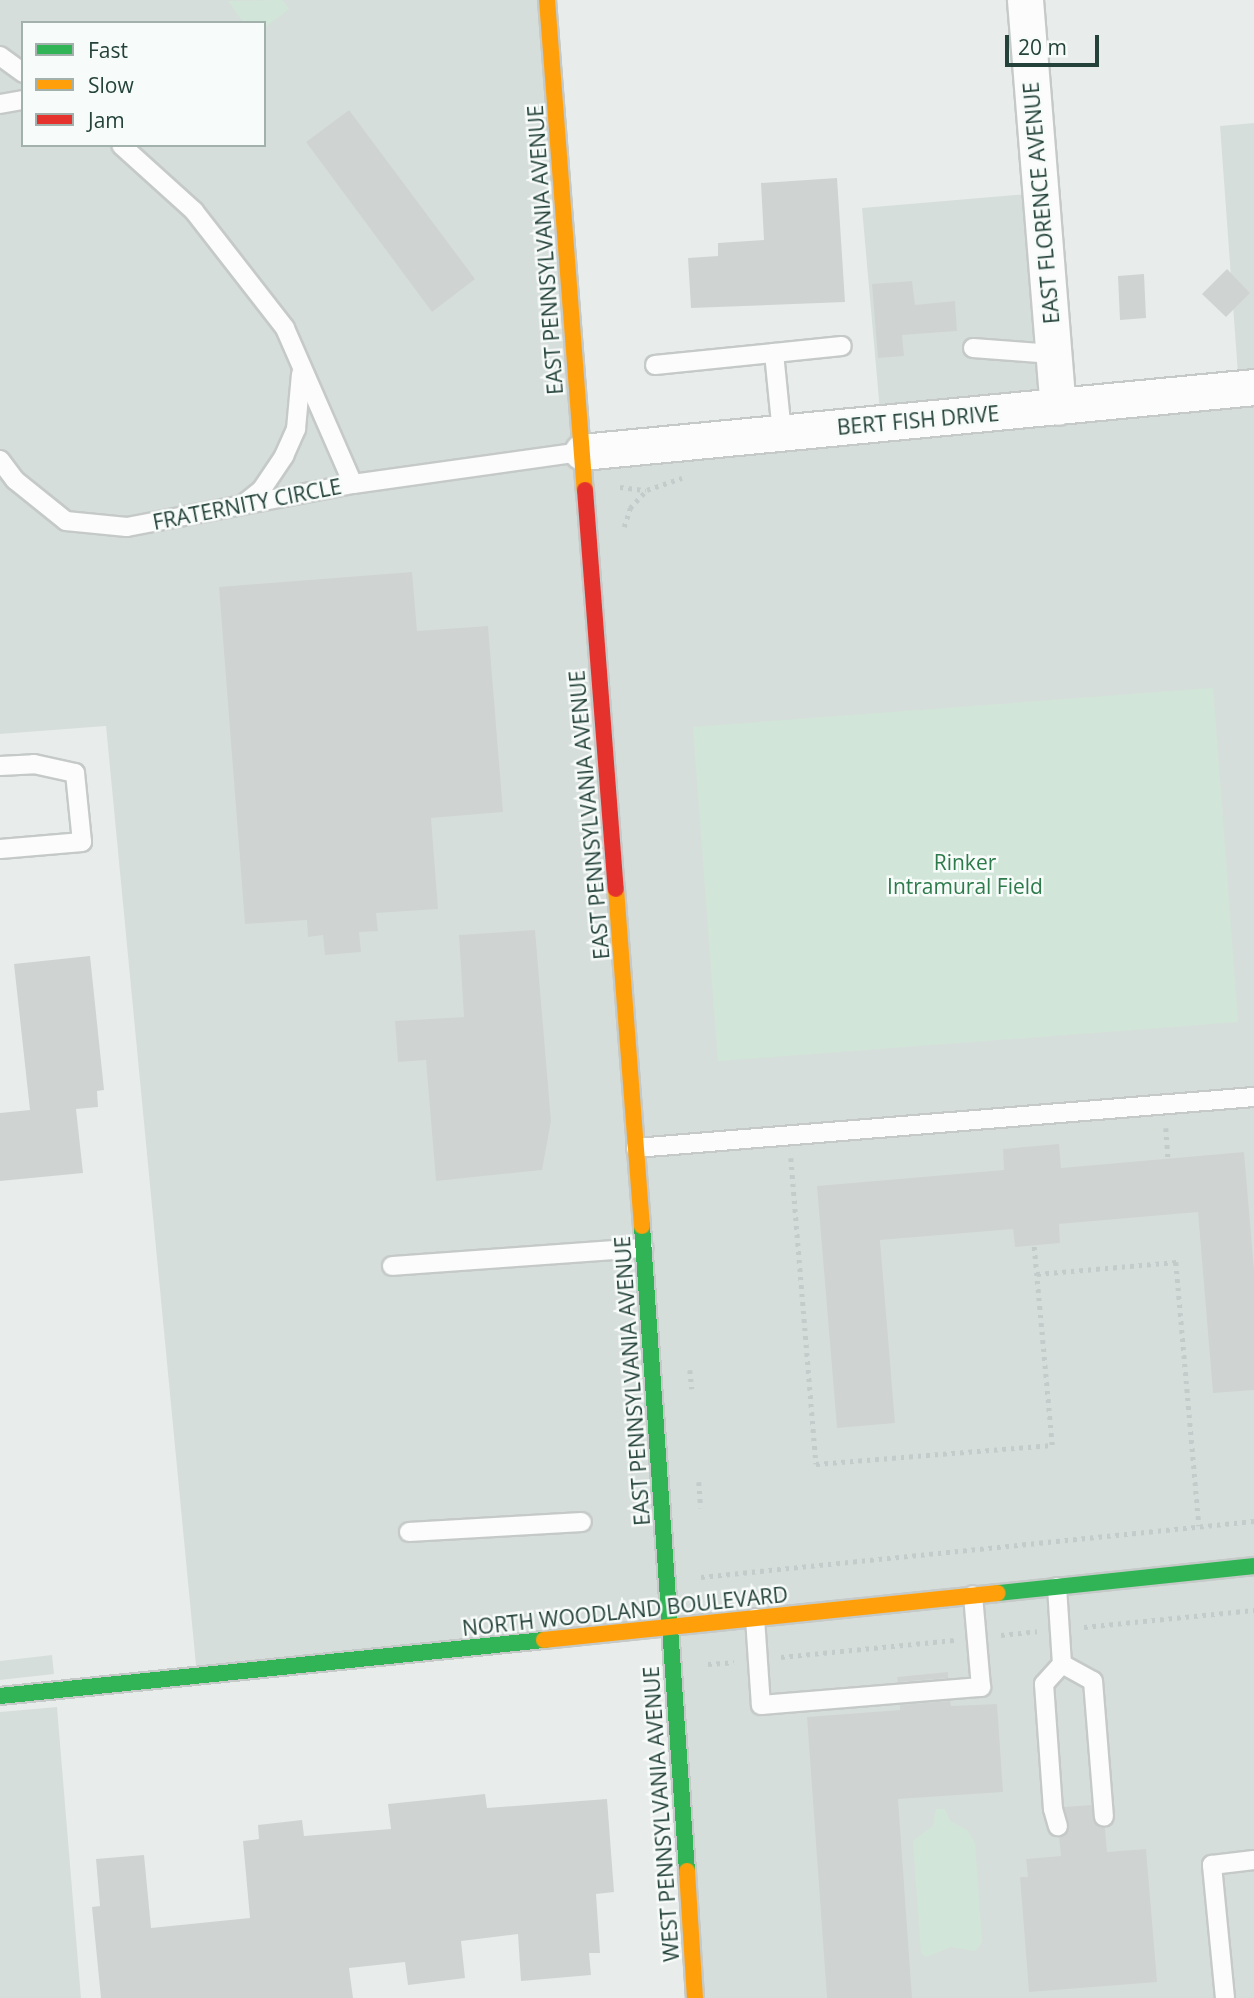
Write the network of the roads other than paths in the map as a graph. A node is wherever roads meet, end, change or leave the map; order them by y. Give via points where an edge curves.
1 (547, 0) edge
2 (1025, 0) edge
3 (0, 56) edge
4 (21, 72) edge
5 (21, 100) edge
6 (0, 104) edge
7 (123, 147) edge
8 (842, 346) dead end
9 (973, 348) dead end
10 (774, 353) junction
11 (1054, 354) junction
12 (301, 365) junction
13 (655, 365) dead end
14 (1254, 387) edge
15 (1058, 407) junction
16 (782, 433) junction
17 (582, 452) junction
18 (0, 460) edge
19 (353, 484) junction
20 (242, 505) junction
21 (0, 766) edge
22 (0, 849) edge
23 (1254, 1097) edge
24 (636, 1147) junction
25 (643, 1248) junction
26 (392, 1266) dead end
27 (582, 1522) dead end
28 (409, 1532) dead end
29 (1254, 1566) edge
30 (1057, 1587) junction
31 (973, 1595) junction
32 (755, 1618) junction
33 (668, 1628) junction
34 (1062, 1664) junction
35 (0, 1696) edge
36 (1104, 1817) dead end
37 (1058, 1826) dead end
38 (1254, 1860) edge
39 (695, 1998) edge
40 (1225, 1998) edge

1 - 17 street, EAST PENNSYLVANIA AVENUE
2 - 11 street, EAST FLORENCE AVENUE
3 - 4 lane
5 - 6 lane
7 - 12 lane, FRATERNITY CIRCLE via 194,211 285,328
8 - 10 lane
9 - 11 lane
10 - 13 lane
10 - 16 lane
11 - 15 street, EAST FLORENCE AVENUE
12 - 19 lane, FRATERNITY CIRCLE
12 - 20 lane via 296,429 274,472
14 - 15 street, BERT FISH DRIVE
15 - 16 street, BERT FISH DRIVE
16 - 17 street, BERT FISH DRIVE
17 - 19 lane
17 - 24 street, EAST PENNSYLVANIA AVENUE
18 - 20 lane, FRATERNITY CIRCLE via 15,480 66,521 127,527
19 - 20 lane, FRATERNITY CIRCLE
21 - 22 lane via 34,764 75,773 82,842
23 - 24 lane
24 - 25 street, EAST PENNSYLVANIA AVENUE
25 - 26 lane
25 - 33 street, EAST PENNSYLVANIA AVENUE
27 - 28 lane
29 - 30 street, NORTH WOODLAND BOULEVARD
30 - 31 street, NORTH WOODLAND BOULEVARD
30 - 34 lane
31 - 32 street, NORTH WOODLAND BOULEVARD
31 - 32 lane via 981,1687 761,1705
32 - 33 street, NORTH WOODLAND BOULEVARD
33 - 35 street, NORTH WOODLAND BOULEVARD
33 - 39 street, WEST PENNSYLVANIA AVENUE
34 - 36 lane via 1093,1681
34 - 37 lane via 1044,1684
38 - 40 lane via 1212,1865

